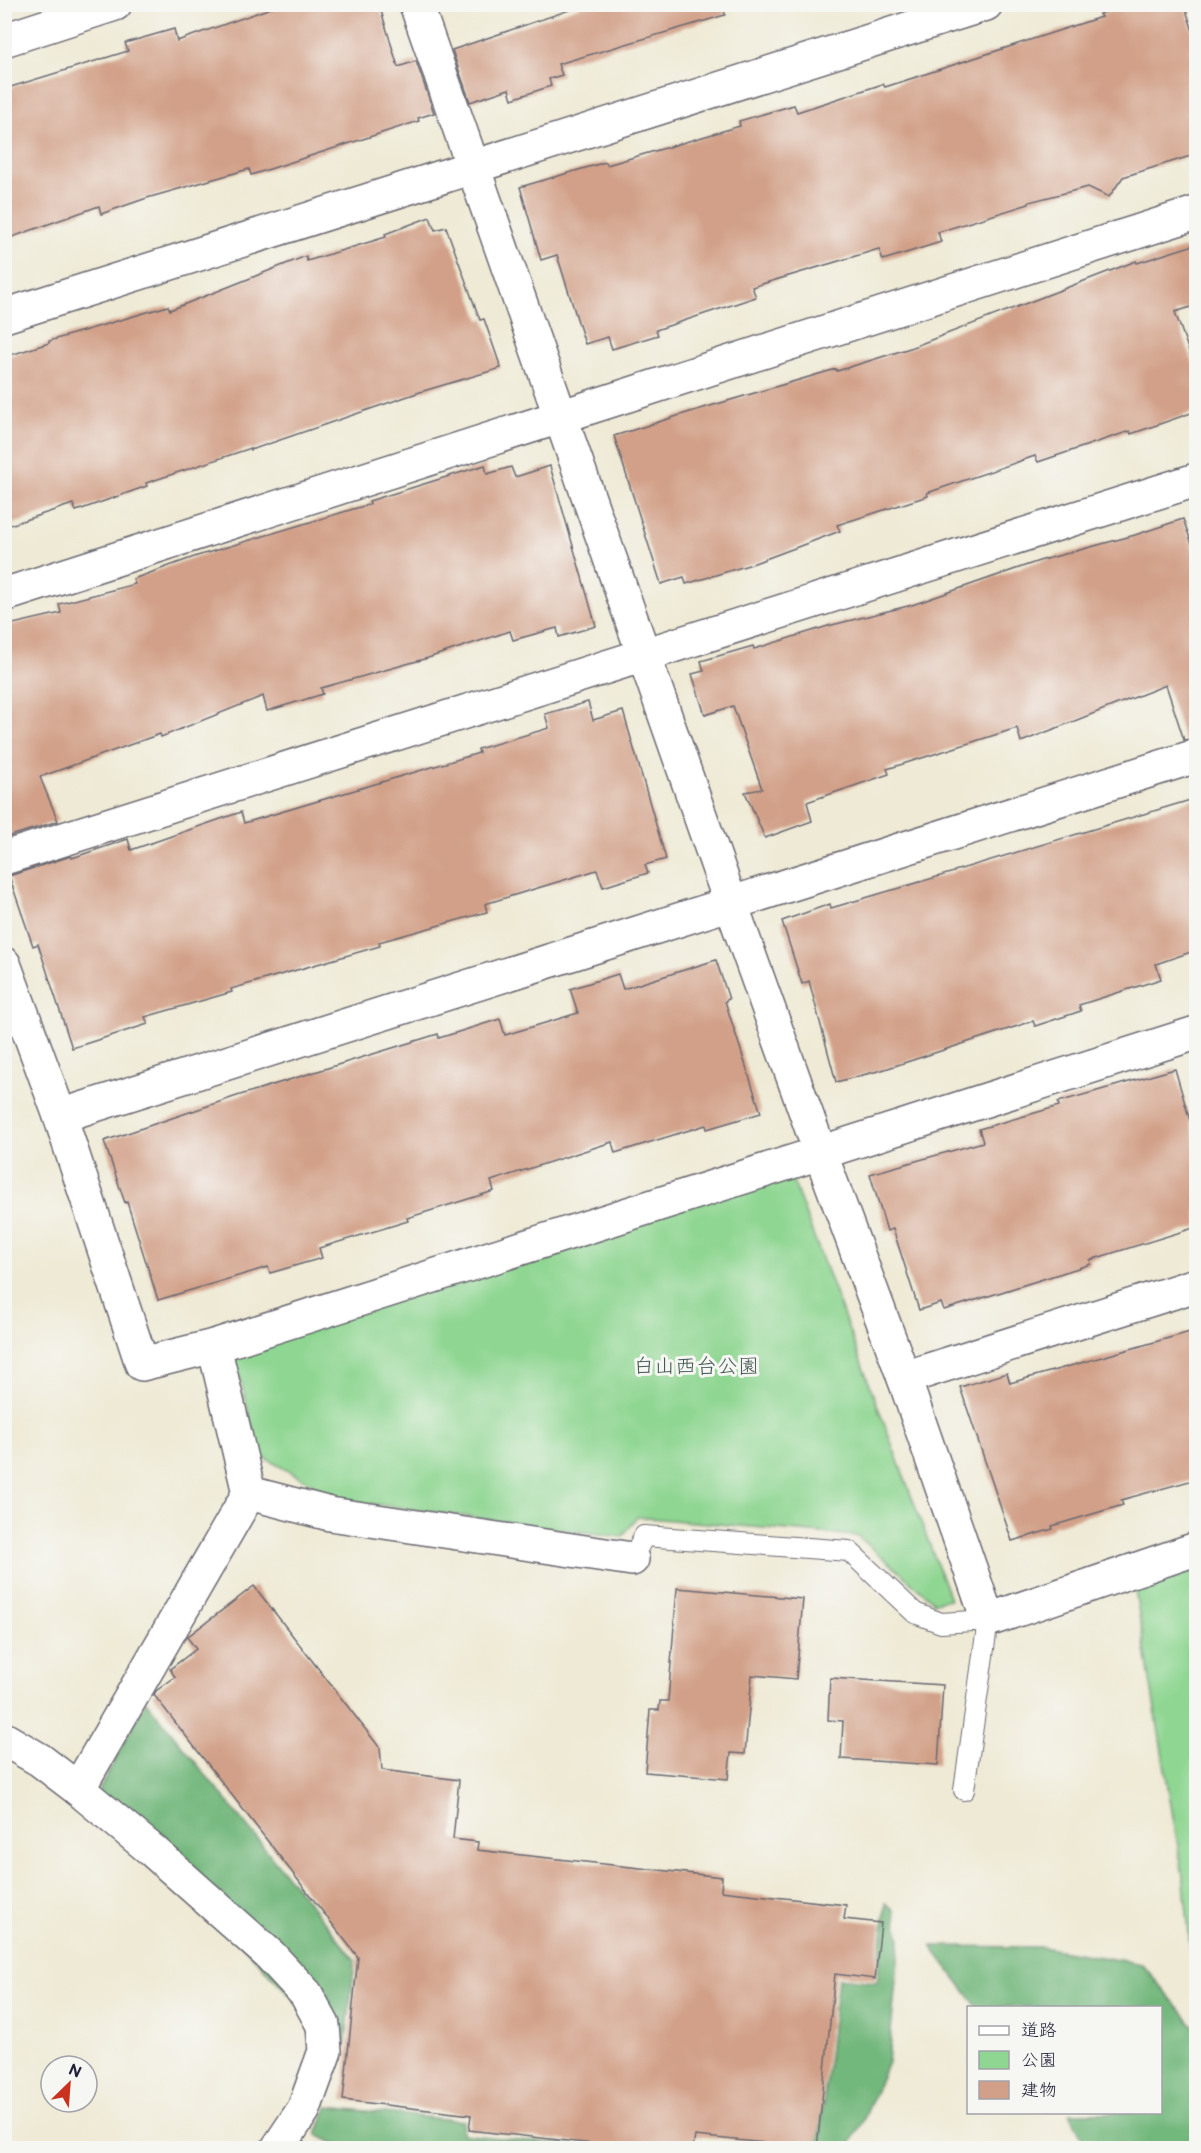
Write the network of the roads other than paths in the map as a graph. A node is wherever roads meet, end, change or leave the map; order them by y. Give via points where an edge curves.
1 (115, 4) edge
2 (416, 4) edge
3 (986, 4) edge
4 (4, 40) edge
5 (473, 168) junction
6 (1197, 213) edge
7 (4, 316) edge
8 (560, 416) junction
9 (1197, 480) edge
10 (4, 596) edge
11 (645, 656) junction
12 (1197, 756) edge
13 (4, 858) edge
14 (731, 904) junction
15 (4, 964) edge
16 (1197, 1033) edge
17 (60, 1116) junction
18 (820, 1152) junction
19 (1197, 1285) edge
20 (214, 1346) junction
21 (904, 1378) junction
22 (249, 1493) junction
23 (1197, 1549) edge
24 (632, 1559) joint
25 (988, 1620) junction
26 (4, 1739) edge
27 (78, 1789) junction
28 (964, 1790) dead end
29 (278, 2148) edge

1 - 4 street
2 - 5 street
3 - 5 street
5 - 7 street
5 - 8 street
6 - 8 street
8 - 10 street
8 - 11 street
9 - 11 street
11 - 13 street
11 - 14 street
12 - 14 street
14 - 17 street
14 - 18 street
15 - 17 street
16 - 18 street
17 - 20 street via 142,1364
18 - 20 street
18 - 21 street
19 - 21 street
20 - 22 street
21 - 25 street
22 - 24 street via 330,1514
22 - 27 street
23 - 25 street
24 - 25 lane via 644,1536 849,1551 915,1613 941,1623
25 - 28 lane
26 - 27 street
27 - 29 street via 270,1955 306,1994 323,2025 325,2051 304,2109

